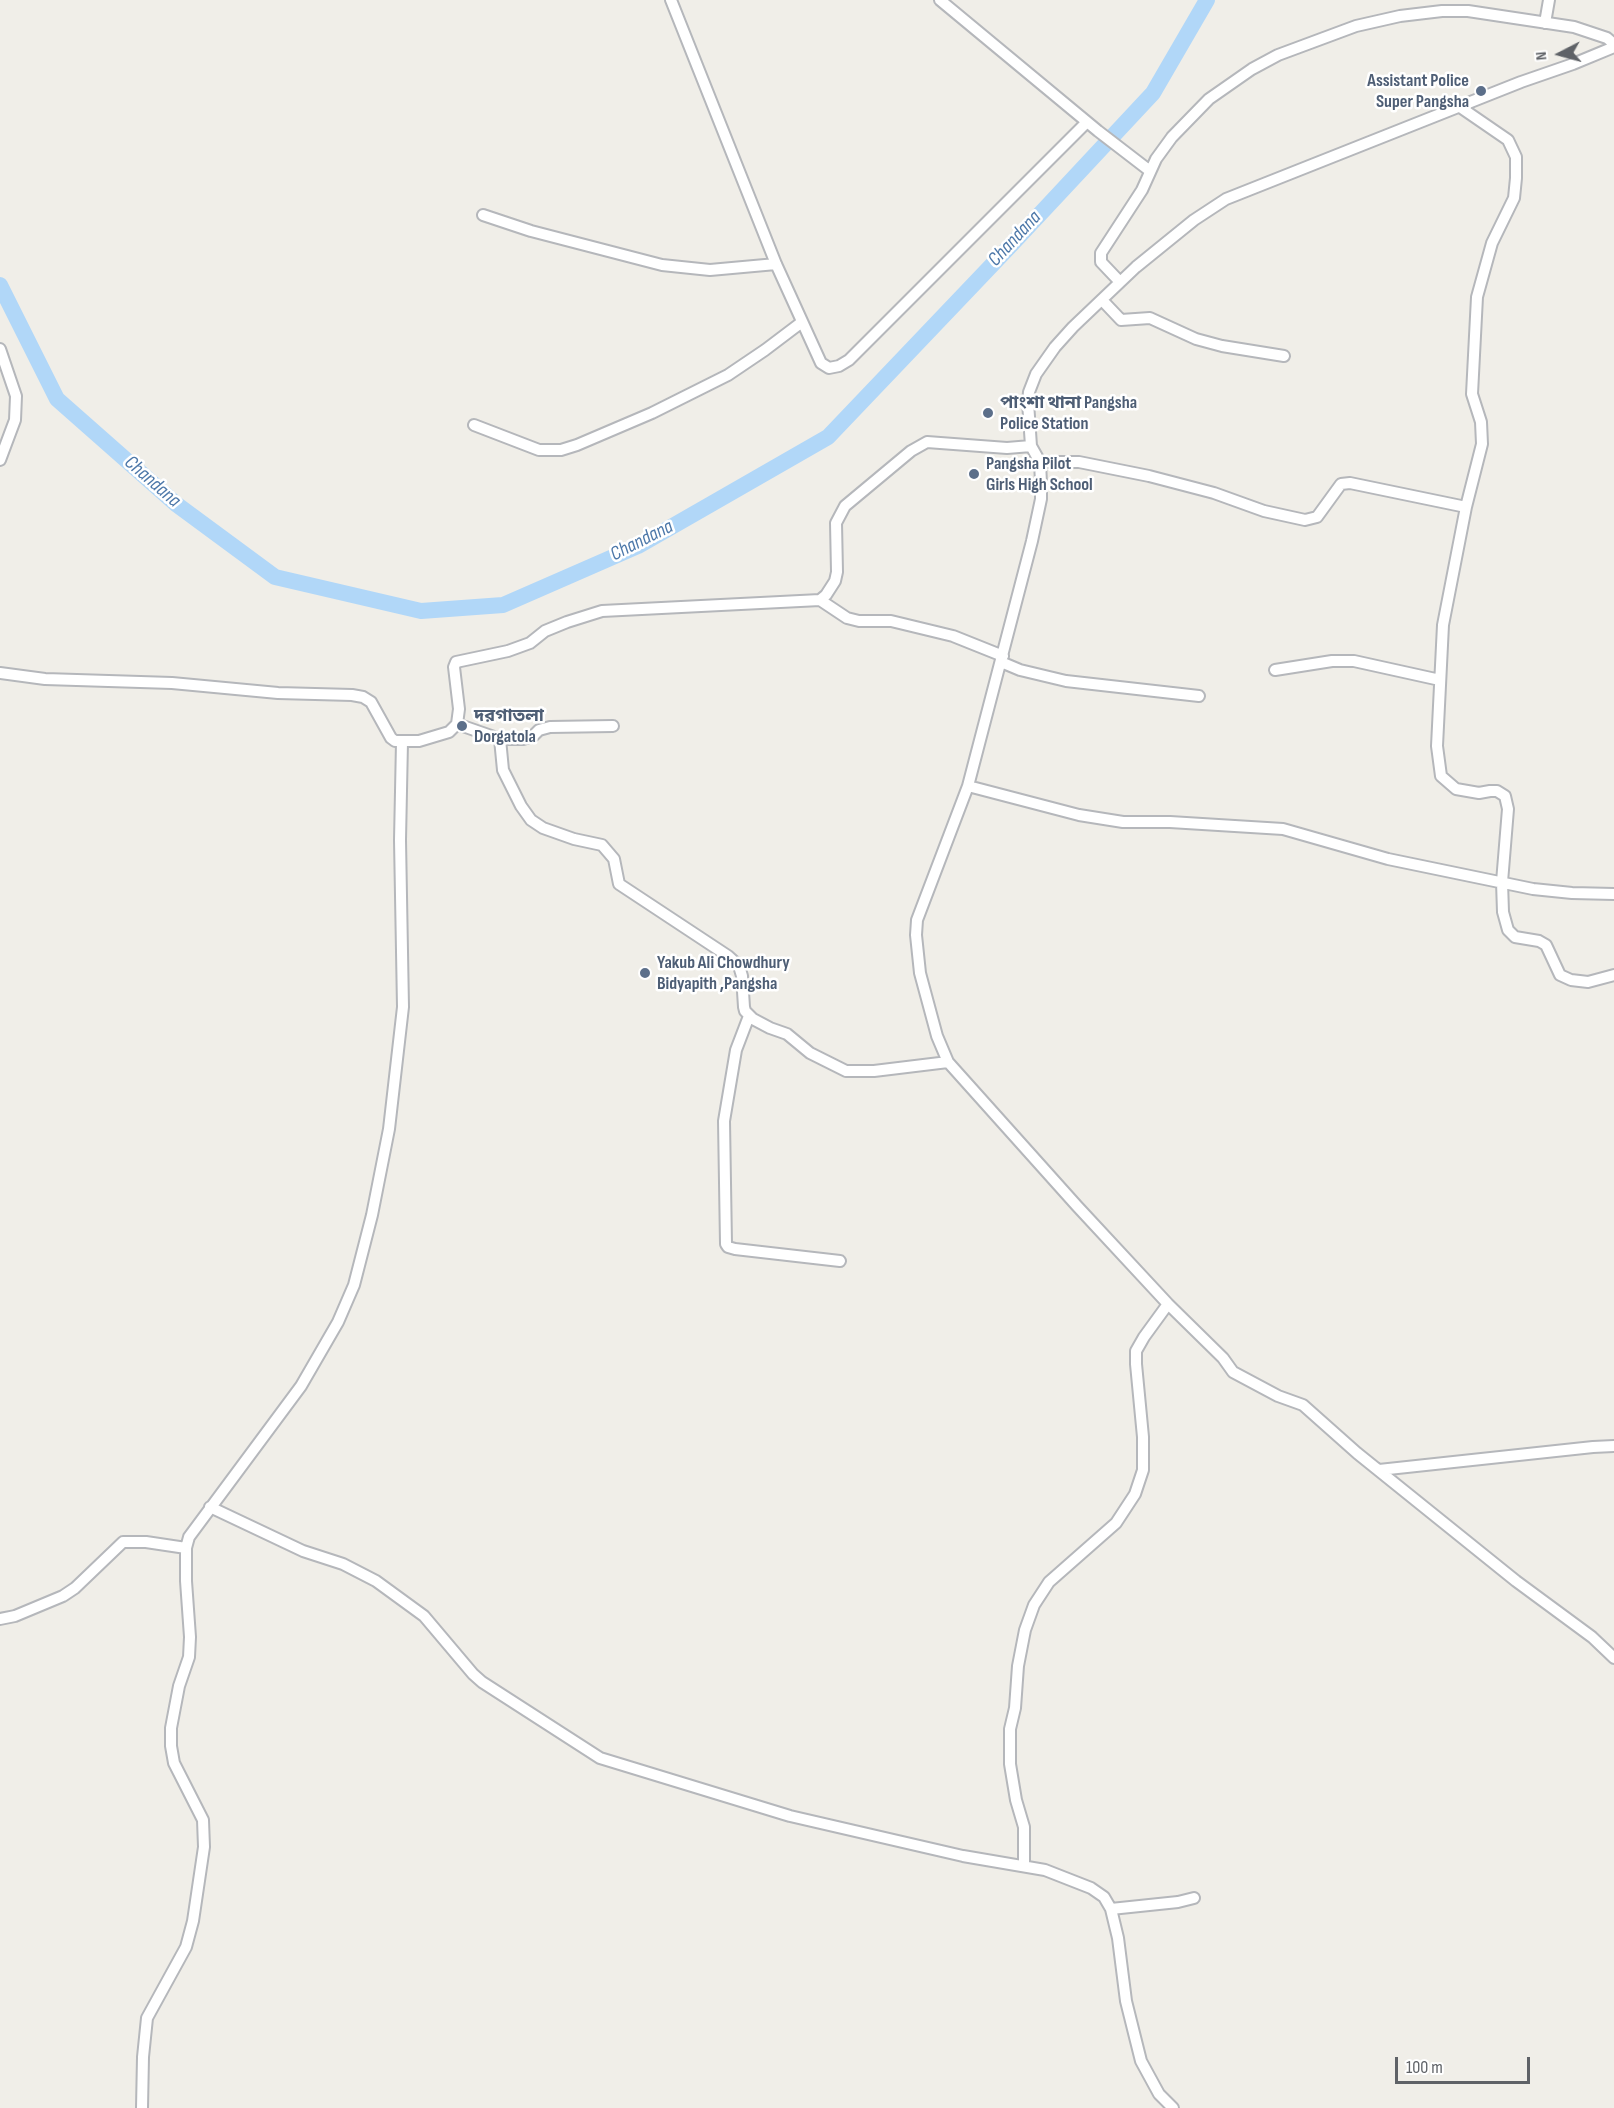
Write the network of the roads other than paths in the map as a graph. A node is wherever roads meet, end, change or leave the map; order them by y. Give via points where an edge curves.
1 (671, 0) edge
2 (940, 0) edge
3 (1549, 0) edge
4 (1545, 23) junction
5 (1614, 45) edge
6 (1460, 107) junction
7 (1087, 122) junction
8 (1150, 171) junction
9 (483, 216) dead end
10 (776, 264) junction
11 (1120, 282) junction
12 (1102, 300) junction
13 (802, 322) junction
14 (0, 349) edge
15 (1284, 356) dead end
16 (474, 425) dead end
17 (1031, 446) junction
18 (0, 460) edge
19 (1040, 462) junction
20 (1466, 507) junction
21 (820, 600) junction
22 (1002, 659) junction
23 (1275, 670) dead end
24 (0, 673) edge
25 (1440, 680) junction
26 (1199, 696) dead end
27 (457, 724) junction
28 (613, 726) dead end
29 (500, 740) junction
30 (402, 742) junction
31 (968, 786) junction
32 (1502, 882) junction
33 (1614, 894) edge
34 (1614, 975) edge
35 (748, 1016) junction
36 (948, 1062) junction
37 (840, 1260) dead end
38 (1168, 1304) junction
39 (1614, 1446) edge
40 (1379, 1470) junction
41 (210, 1507) junction
42 (186, 1548) junction
43 (0, 1619) edge
44 (1614, 1658) edge
45 (1024, 1866) junction
46 (1194, 1898) dead end
47 (1111, 1909) junction
48 (142, 2108) edge
49 (1173, 2108) edge

1 - 10 street
2 - 7 street
3 - 4 street
4 - 5 street via 1596,33
4 - 8 street via 1468,11 1442,11 1385,18 1308,42 1252,69 1209,99 1172,137
5 - 6 street
6 - 11 street via 1226,199 1167,240
6 - 20 street via 1508,140 1516,158 1514,198 1492,243 1477,297 1472,394 1481,422 1482,444
7 - 8 street
7 - 13 street via 849,360 829,368 821,363
8 - 11 street via 1101,253 1101,262
9 - 10 street via 662,265 710,270
10 - 13 street
11 - 12 street
12 - 15 street via 1121,320 1150,318 1205,342
12 - 17 street via 1055,347 1036,374 1028,402
13 - 16 street via 728,375 578,445 539,450
14 - 18 street via 16,396 15,420
17 - 19 street
17 - 21 street via 927,442 911,451 845,506 836,523 835,581
19 - 20 street via 1079,462 1149,476 1214,493 1264,512 1305,520 1317,517 1341,484 1350,483
19 - 22 street via 1041,499
20 - 25 street via 1443,625
21 - 22 street via 847,618 891,621 954,636
21 - 27 street via 622,609 567,622 519,647 456,662
22 - 26 street via 1020,670 1066,681
22 - 31 street
23 - 25 street via 1354,661
24 - 30 street via 278,693 352,694 371,702 391,738
25 - 32 street via 1437,746 1441,776 1456,789 1479,793 1490,790 1505,796 1508,809
27 - 29 street
27 - 30 street via 449,732
28 - 29 street via 550,727 523,739
29 - 35 street via 503,770 531,820 574,839 602,845 614,859 619,884 739,966
30 - 41 street via 403,1006 393,1106 372,1215 354,1285 338,1322 301,1386
31 - 32 street via 1079,815 1123,822 1283,829 1388,859
31 - 36 street via 916,920 922,984 936,1036
32 - 33 street via 1533,890
32 - 34 street via 1508,930 1515,937 1539,940 1546,945 1560,975 1576,982
35 - 36 street via 787,1034 810,1053 846,1071
35 - 37 street via 736,1050 724,1121 726,1244 735,1249
36 - 38 street
38 - 40 street via 1233,1372 1303,1405
38 - 45 street via 1136,1351 1143,1470 1135,1494 1116,1523 1049,1582 1034,1605 1025,1630 1010,1729 1010,1764 1024,1827
39 - 40 street
40 - 44 street
41 - 42 street
41 - 45 street via 376,1581 424,1616 482,1682 600,1758 790,1816
42 - 43 street via 123,1542 63,1596
42 - 48 street via 189,1657 179,1686 171,1746 174,1763 203,1820 204,1848 186,1947 147,2018
45 - 47 street via 1091,1888 1104,1897
46 - 47 street
47 - 49 street via 1126,2001 1141,2061 1159,2094

